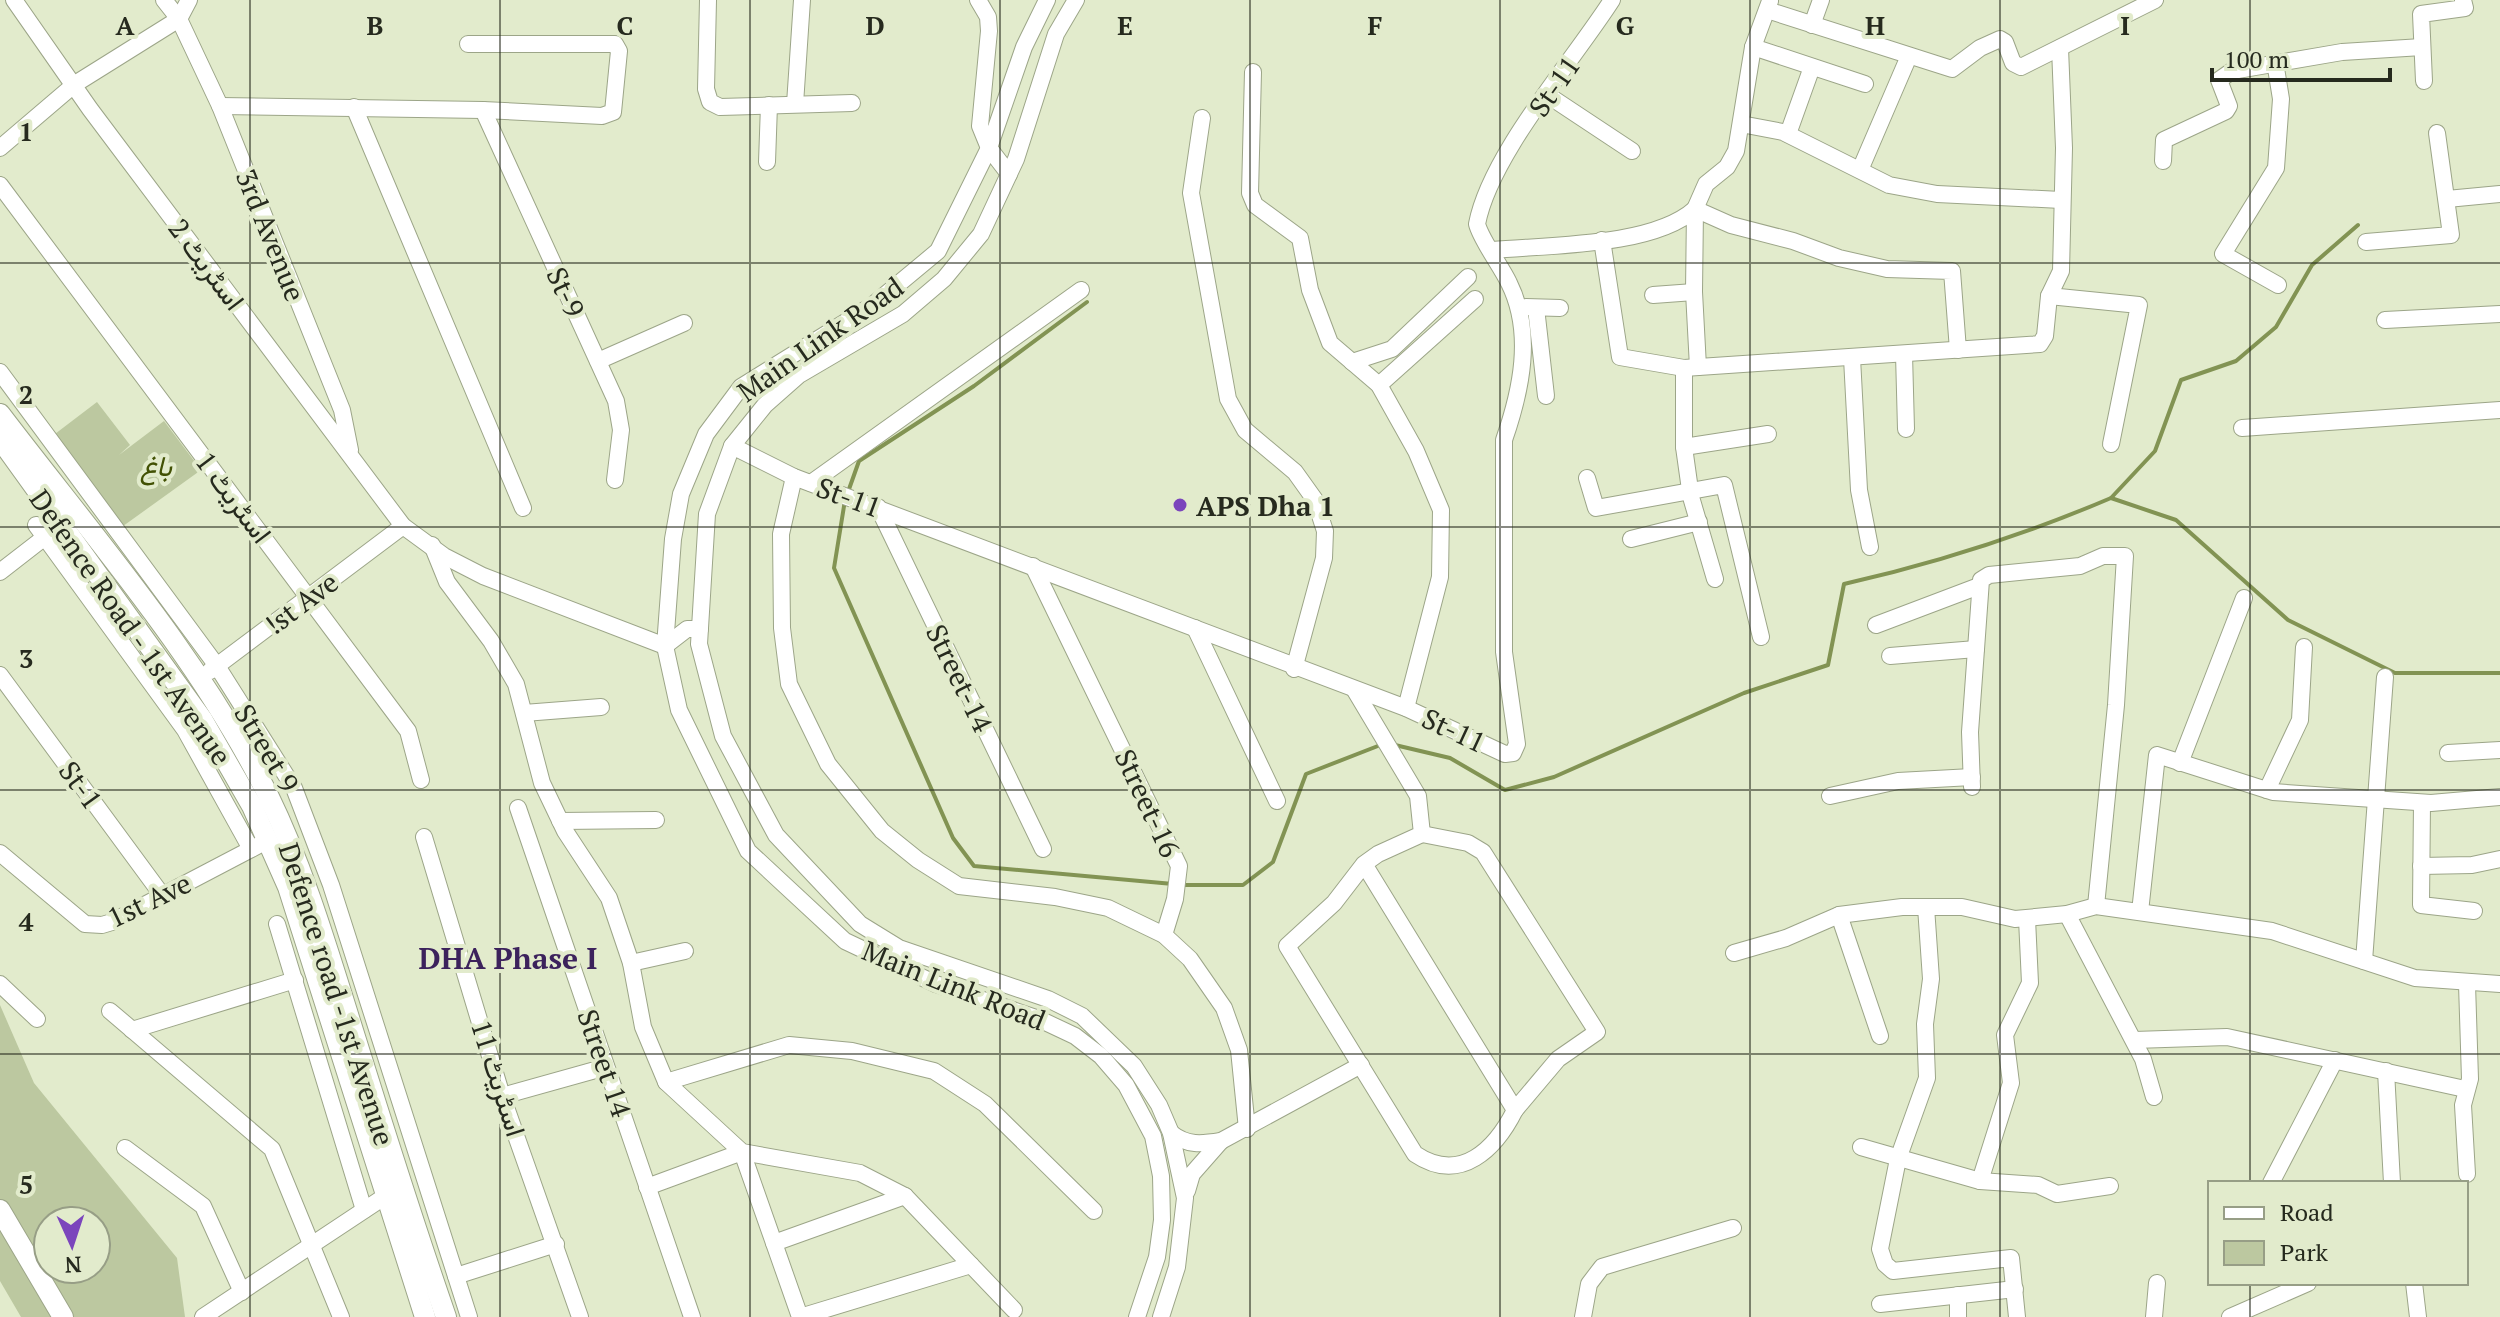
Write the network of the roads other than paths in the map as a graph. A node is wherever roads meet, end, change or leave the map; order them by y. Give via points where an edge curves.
1 (14, 0) edge
2 (164, 0) edge
3 (189, 0) edge
4 (708, 0) edge
5 (802, 0) edge
6 (978, 0) edge
7 (1047, 0) edge
8 (1076, 0) edge
9 (1612, 0) edge
10 (1821, 0) edge
11 (2155, 0) edge
12 (2463, 0) edge
13 (1769, 5) edge
14 (179, 19) junction
15 (1812, 25) junction
16 (468, 44) dead end
17 (1753, 47) junction
18 (2422, 47) junction
19 (2060, 48) junction
20 (1909, 56) junction
21 (2275, 62) junction
22 (1812, 67) junction
23 (1253, 72) dead end
24 (2424, 81) dead end
25 (75, 84) junction
26 (1865, 84) dead end
27 (1546, 94) junction
28 (852, 103) dead end
29 (795, 104) junction
30 (769, 105) junction
31 (220, 106) junction
32 (354, 107) junction
33 (483, 110) junction
34 (1202, 118) dead end
35 (1741, 124) junction
36 (2437, 133) dead end
37 (1788, 134) junction
38 (0, 148) edge
39 (989, 148) junction
40 (1632, 151) dead end
41 (2163, 161) dead end
42 (767, 162) dead end
43 (1860, 170) junction
44 (1009, 174) junction
45 (0, 185) edge
46 (2500, 194) edge
47 (2447, 199) junction
48 (2061, 200) junction
49 (1695, 209) junction
50 (1602, 240) junction
51 (2366, 242) dead end
52 (1493, 250) junction
53 (1468, 277) dead end
54 (2278, 285) dead end
55 (1081, 290) dead end
56 (1694, 292) junction
57 (1653, 295) dead end
58 (2049, 296) junction
59 (1475, 299) dead end
60 (1516, 307) junction
61 (1536, 308) junction
62 (1560, 308) dead end
63 (2500, 314) edge
64 (2385, 320) dead end
65 (684, 323) dead end
66 (829, 331) junction
67 (841, 350) junction
68 (1958, 350) junction
69 (1904, 354) junction
70 (1852, 358) junction
71 (598, 361) junction
72 (1352, 362) junction
73 (1691, 368) junction
74 (0, 372) edge
75 (1379, 385) junction
76 (1546, 396) dead end
77 (2500, 410) edge
78 (0, 414) edge
79 (2242, 428) dead end
80 (1906, 429) dead end
81 (1768, 434) dead end
82 (2111, 444) dead end
83 (2, 445) edge
84 (732, 446) junction
85 (1684, 447) junction
86 (352, 456) junction
87 (794, 477) junction
88 (1587, 478) dead end
89 (615, 480) dead end
90 (811, 483) junction
91 (1691, 493) junction
92 (871, 505) junction
93 (523, 508) dead end
94 (1699, 522) junction
95 (403, 526) junction
96 (1631, 539) dead end
97 (432, 545) junction
98 (1870, 547) dead end
99 (100, 562) junction
100 (1033, 566) junction
101 (0, 572) edge
102 (1715, 579) dead end
103 (1979, 586) junction
104 (309, 598) junction
105 (2244, 598) dead end
106 (1876, 625) dead end
107 (1195, 628) junction
108 (700, 629) junction
109 (1761, 637) dead end
110 (665, 646) junction
111 (2304, 647) dead end
112 (1976, 649) junction
113 (1890, 656) dead end
114 (217, 666) junction
115 (1294, 669) junction
116 (0, 675) edge
117 (2385, 677) dead end
118 (199, 679) junction
119 (1354, 689) junction
120 (601, 707) dead end
121 (1406, 708) junction
122 (524, 713) junction
123 (2500, 750) edge
124 (2448, 753) dead end
125 (2180, 763) junction
126 (421, 780) dead end
127 (2267, 790) junction
128 (1830, 796) dead end
129 (2500, 797) edge
130 (2374, 799) junction
131 (1277, 801) dead end
132 (2422, 803) junction
133 (518, 808) dead end
134 (656, 820) dead end
135 (560, 821) junction
136 (1422, 834) junction
137 (424, 837) dead end
138 (259, 844) junction
139 (1043, 849) dead end
140 (0, 853) edge
141 (2500, 859) edge
142 (1364, 864) junction
143 (2421, 866) junction
144 (162, 895) junction
145 (2096, 906) junction
146 (1926, 907) junction
147 (2474, 911) dead end
148 (2140, 912) junction
149 (2067, 914) junction
150 (1839, 915) junction
151 (2027, 919) junction
152 (277, 924) dead end
153 (860, 924) junction
154 (1164, 935) junction
155 (845, 941) junction
156 (685, 951) dead end
157 (1734, 953) dead end
158 (2364, 961) junction
159 (631, 963) junction
160 (295, 980) junction
161 (0, 984) edge
162 (2467, 984) junction
163 (2500, 984) edge
164 (110, 1011) dead end
165 (37, 1019) dead end
166 (132, 1030) junction
167 (1880, 1036) dead end
168 (2134, 1040) junction
169 (2335, 1060) junction
170 (1361, 1065) junction
171 (606, 1067) junction
172 (2386, 1071) junction
173 (666, 1082) junction
174 (2465, 1089) junction
175 (502, 1096) junction
176 (2154, 1097) dead end
177 (1515, 1110) junction
178 (1247, 1129) junction
179 (1171, 1133) junction
180 (1221, 1141) junction
181 (1861, 1147) dead end
182 (125, 1148) dead end
183 (742, 1152) junction
184 (1898, 1159) junction
185 (2467, 1174) dead end
186 (1980, 1181) junction
187 (2272, 1181) edge
188 (2392, 1181) edge
189 (2110, 1186) dead end
190 (647, 1187) junction
191 (905, 1196) junction
192 (384, 1197) junction
193 (1185, 1198) junction
194 (0, 1210) edge
195 (364, 1210) junction
196 (1094, 1211) dead end
197 (1733, 1228) dead end
198 (774, 1243) junction
199 (556, 1244) junction
200 (313, 1245) junction
201 (416, 1262) junction
202 (971, 1265) junction
203 (456, 1276) junction
204 (2157, 1283) dead end
205 (2303, 1285) edge
206 (2414, 1285) edge
207 (2015, 1289) junction
208 (242, 1292) junction
209 (1958, 1295) junction
210 (1880, 1304) dead end
211 (1014, 1310) dead end
212 (63, 1317) edge
213 (203, 1317) edge
214 (341, 1317) edge
215 (425, 1317) edge
216 (446, 1317) edge
217 (469, 1317) edge
218 (580, 1317) edge
219 (692, 1317) edge
220 (800, 1317) edge
221 (1137, 1317) edge
222 (1161, 1317) edge
223 (1583, 1317) edge
224 (1958, 1317) edge
225 (2017, 1317) edge
226 (2154, 1317) edge
227 (2230, 1317) edge
228 (2418, 1317) edge

1 - 25 street, اسٹریٹ 2
2 - 14 street, 3rd Avenue
3 - 14 street
4 - 30 street via 710,102 720,107
5 - 29 street
6 - 39 street via 988,17 979,118
7 - 39 street, Main Link Road via 1024,47
8 - 44 street, Main Link Road via 1056,34
9 - 27 street, St-11
10 - 15 street
11 - 19 street
12 - 18 street via 2465,8 2421,14
13 - 15 street
13 - 17 street
14 - 25 street
14 - 31 street, 3rd Avenue
15 - 20 street
16 - 33 street via 615,44 619,51 613,112 602,116
17 - 22 street
17 - 35 street
18 - 21 street
18 - 24 street
19 - 20 street via 2016,67 2000,39 1952,69
19 - 48 street
20 - 43 street
21 - 41 street via 2219,80 2229,106 2226,111 2165,140
21 - 54 street via 2281,99 2276,168 2223,254
22 - 26 street
22 - 37 street
23 - 72 street via 1250,193 1255,205 1300,238 1310,290 1330,343
25 - 38 street
25 - 86 street, اسٹریٹ 2
27 - 40 street
27 - 52 street, St-11 via 1494,176 1479,213 1479,230
28 - 29 street
29 - 30 street
30 - 42 street
31 - 32 street
31 - 86 street, 3rd Avenue via 342,410
32 - 33 street
32 - 93 street
33 - 71 street, St-9
34 - 115 street via 1191,193 1228,399 1245,430 1295,472 1315,500 1325,531 1324,558
35 - 37 street
35 - 49 street via 1736,151 1727,167 1706,184
36 - 47 street
37 - 43 street
39 - 44 street
39 - 66 street, Main Link Road via 938,251 873,305
43 - 48 street via 1889,185 1937,194
44 - 67 street, Main Link Road via 981,234 944,279 903,314
45 - 104 street, اسٹریٹ 1
46 - 47 street
47 - 51 street via 2451,235
48 - 58 street via 2061,271
49 - 50 street via 1649,231
49 - 56 street
49 - 68 street via 1839,258 1887,269 1952,271
50 - 52 street
50 - 73 street via 1620,357
52 - 60 street, St-11
53 - 72 street via 1392,349
55 - 90 street
56 - 57 street
56 - 73 street
58 - 68 street via 2040,344
58 - 82 street via 2139,305
59 - 75 street
60 - 61 street
60 - 121 street, St-11 via 1525,349 1504,440 1504,652 1517,744 1513,753 1505,754
61 - 62 street
61 - 76 street
63 - 64 street
65 - 71 street
66 - 67 street
66 - 110 street, Main Link Road via 741,387 706,434 681,494
67 - 84 street, Main Link Road via 799,375 765,405
68 - 69 street
69 - 70 street
69 - 80 street
70 - 73 street
70 - 98 street via 1859,490
71 - 89 street, St-9 via 616,401 621,430
72 - 75 street
73 - 85 street
74 - 114 street, Street 9
75 - 121 street via 1441,510 1440,577
77 - 79 street
78 - 99 main road, Defence road -1st Avenue
81 - 85 street
83 - 99 main road, Defence Road - 1st Avenue
84 - 87 street, St-11
84 - 108 street, Main Link Road via 707,514
85 - 91 street
86 - 95 street, اسٹریٹ 2
87 - 90 street, St-11
87 - 154 street via 781,534 782,628 789,684 828,764 882,831 959,886 1108,908
88 - 91 street via 1596,508
90 - 92 street, St-11
91 - 94 street
91 - 109 street via 1724,485
92 - 100 street, St-11
92 - 139 street, Street-14
94 - 96 street
94 - 102 street
95 - 97 street
95 - 104 street, !st Ave
97 - 110 street via 483,576
97 - 122 street via 447,582 516,684
99 - 118 main road, Defence road -1st Avenue
99 - 138 main road, Defence Road - 1st Avenue via 252,806
100 - 107 street, St-11
100 - 154 street, Street-16 via 1179,866
101 - 138 street via 41,531 185,730
103 - 106 street
103 - 112 street
103 - 145 street via 1989,575 2125,556
104 - 114 street, !st Ave
104 - 126 street, اسٹریٹ 1 via 408,731
105 - 125 street
107 - 115 street, St-11
107 - 131 street
108 - 110 street via 687,629
108 - 153 street, Main Link Road via 699,644 723,736 776,835
110 - 155 street, Main Link Road via 679,710 748,851
111 - 127 street via 2300,720
112 - 113 street
112 - 128 street via 1972,782 1898,781
114 - 118 street, !st Ave
114 - 203 street, Street 9 via 299,802 331,885
115 - 119 street, St-11
116 - 144 street, St-1
117 - 130 street
118 - 201 main road, Defence road -1st Avenue via 267,795 304,878
119 - 121 street, St-11
119 - 136 street via 1421,805
120 - 122 street
122 - 135 street via 542,783
123 - 124 street
125 - 127 street
125 - 148 street via 2157,755
127 - 130 street
129 - 132 street
130 - 132 street
130 - 158 street
132 - 143 street
133 - 171 street, Street 14
134 - 135 street
135 - 159 street via 609,898
136 - 142 street
136 - 177 street via 1468,843 1483,852 1597,1032 1558,1059
137 - 175 street, اسٹریٹ 11
138 - 144 street, 1st Ave
138 - 192 main road, Defence Road - 1st Avenue via 288,887
140 - 144 street, 1st Ave via 85,924 102,925
141 - 143 street
142 - 170 street via 1334,903 1287,946
142 - 177 street
143 - 147 street via 2421,905
145 - 148 street
145 - 149 street
146 - 150 street
146 - 151 street via 1962,907
146 - 184 street via 1931,979 1925,1024 1927,1078
148 - 158 street via 2272,931
149 - 151 street
149 - 168 street
150 - 157 street
150 - 167 street
151 - 186 street via 2030,983 2005,1035 2011,1083
152 - 160 street
153 - 155 street
153 - 179 street, Main Link Road via 899,948 1048,999 1082,1016 1134,1066
154 - 178 street via 1190,959 1224,1008 1239,1050
155 - 221 street, Main Link Road via 936,984 1075,1036 1126,1085 1153,1136 1161,1176 1157,1257
156 - 159 street
158 - 162 street via 2415,978
159 - 173 street via 643,1027
160 - 166 street
160 - 195 street
161 - 165 street
162 - 163 street
162 - 174 street via 2470,1079
164 - 166 street
166 - 200 street via 272,1149
168 - 169 street via 2209,1035
168 - 176 street
169 - 172 street
169 - 187 street
170 - 177 street via 1396,1127 1421,1158 1449,1164 1478,1158 1498,1141
170 - 178 street
171 - 175 street
171 - 190 street, Street 14
172 - 174 street
172 - 188 street
173 - 183 street
173 - 196 street via 789,1045 852,1051 934,1071 985,1104
174 - 185 street
175 - 199 street, اسٹریٹ 11
178 - 180 street
179 - 180 street via 1195,1144
179 - 193 street, Main Link Road
180 - 193 street via 1192,1174
181 - 184 street
182 - 208 street via 203,1206
183 - 190 street
183 - 191 street via 860,1173
183 - 198 street
184 - 186 street
184 - 207 street via 1880,1249 1888,1269 2011,1258
186 - 189 street via 2038,1185 2057,1194
190 - 219 street, Street 14
191 - 198 street
191 - 202 street
192 - 195 street
192 - 201 main road, Defence Road - 1st Avenue
193 - 222 street, Main Link Road via 1177,1267
194 - 212 main road
195 - 200 street
197 - 223 street via 1602,1267 1589,1284
198 - 220 street
199 - 203 street
199 - 218 street, اسٹریٹ 11
200 - 208 street
200 - 214 street
201 - 215 main road, Defence Road - 1st Avenue
201 - 216 main road, Defence road -1st Avenue
202 - 211 street
202 - 220 street
203 - 217 street, Street 9
204 - 226 street
205 - 227 street
206 - 228 street
207 - 209 street
207 - 225 street
208 - 213 street
209 - 210 street
209 - 224 street

